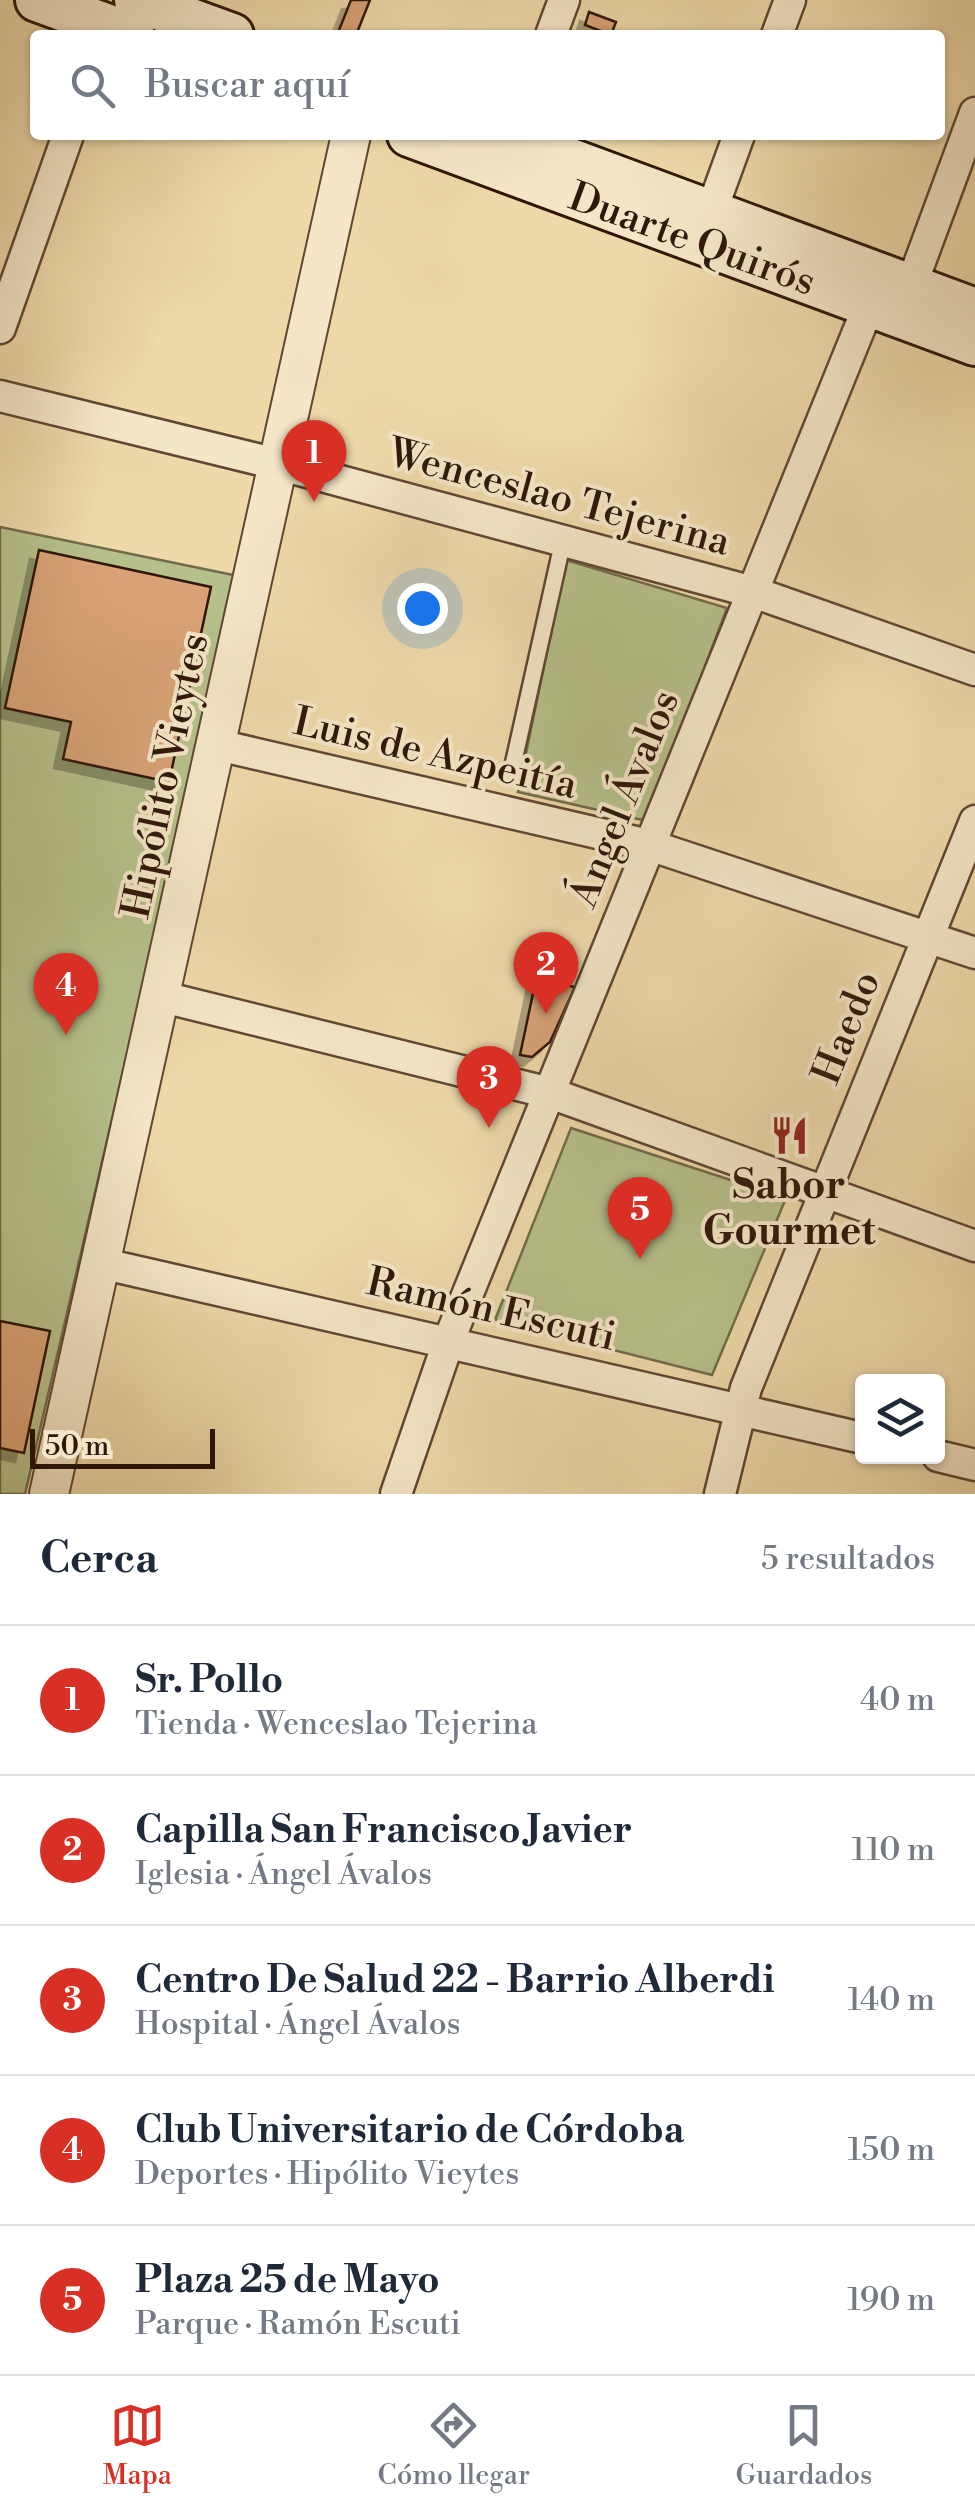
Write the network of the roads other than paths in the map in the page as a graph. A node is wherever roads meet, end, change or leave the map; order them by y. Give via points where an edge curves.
1 (37, 0) edge
2 (564, 0) edge
3 (790, 0) edge
4 (120, 24) edge
5 (181, 30) edge
6 (553, 30) edge
7 (778, 30) edge
8 (975, 113) edge
9 (66, 140) edge
10 (350, 140) edge
11 (458, 140) edge
12 (737, 140) edge
13 (509, 145) edge
14 (711, 212) junction
15 (912, 286) junction
16 (869, 305) junction
17 (975, 310) edge
18 (0, 328) edge
19 (975, 344) edge
20 (0, 396) edge
21 (281, 465) junction
22 (564, 541) junction
23 (753, 592) junction
24 (975, 670) edge
25 (218, 745) junction
26 (513, 765) dead end
27 (975, 821) edge
28 (649, 844) junction
29 (928, 936) junction
30 (975, 953) edge
31 (163, 998) junction
32 (550, 1093) junction
33 (823, 1192) junction
34 (975, 1246) edge
35 (100, 1263) junction
36 (449, 1340) junction
37 (740, 1410) junction
38 (855, 1436) edge
39 (945, 1458) edge
40 (975, 1465) edge
41 (50, 1494) edge
42 (396, 1494) edge
43 (720, 1494) edge

1 - 4 main road
2 - 6 street
3 - 7 street
4 - 5 main road
8 - 15 street
9 - 18 street
10 - 21 street, Hipólito Vieytes
11 - 13 main road, Duarte Quirós
12 - 14 street
13 - 14 main road, Duarte Quirós
13 - 16 main road, Duarte Quirós
14 - 15 main road, Duarte Quirós
15 - 17 main road, Duarte Quirós
16 - 19 main road, Duarte Quirós
16 - 23 street, Ángel Ávalos
20 - 21 street, Wenceslao Tejerina
21 - 22 street, Wenceslao Tejerina
21 - 25 street, Hipólito Vieytes
22 - 23 street, Wenceslao Tejerina
22 - 26 lane
23 - 24 street, Wenceslao Tejerina
23 - 28 street, Ángel Ávalos
25 - 28 street, Luis de Azpeitía
25 - 31 street, Hipólito Vieytes
27 - 29 street, Haedo
28 - 29 street, Luis de Azpeitía
28 - 32 street, Ángel Ávalos
29 - 30 street, Luis de Azpeitía
29 - 33 street, Haedo
31 - 32 street
31 - 35 street, Hipólito Vieytes
32 - 33 street
32 - 36 street, Ángel Ávalos
33 - 34 street
33 - 37 street, Haedo
35 - 36 street, Ramón Escuti
35 - 41 street, Hipólito Vieytes
36 - 37 street, Ramón Escuti
36 - 42 street, Ángel Ávalos
37 - 38 street, Ramón Escuti
37 - 43 street, Haedo
39 - 40 street

